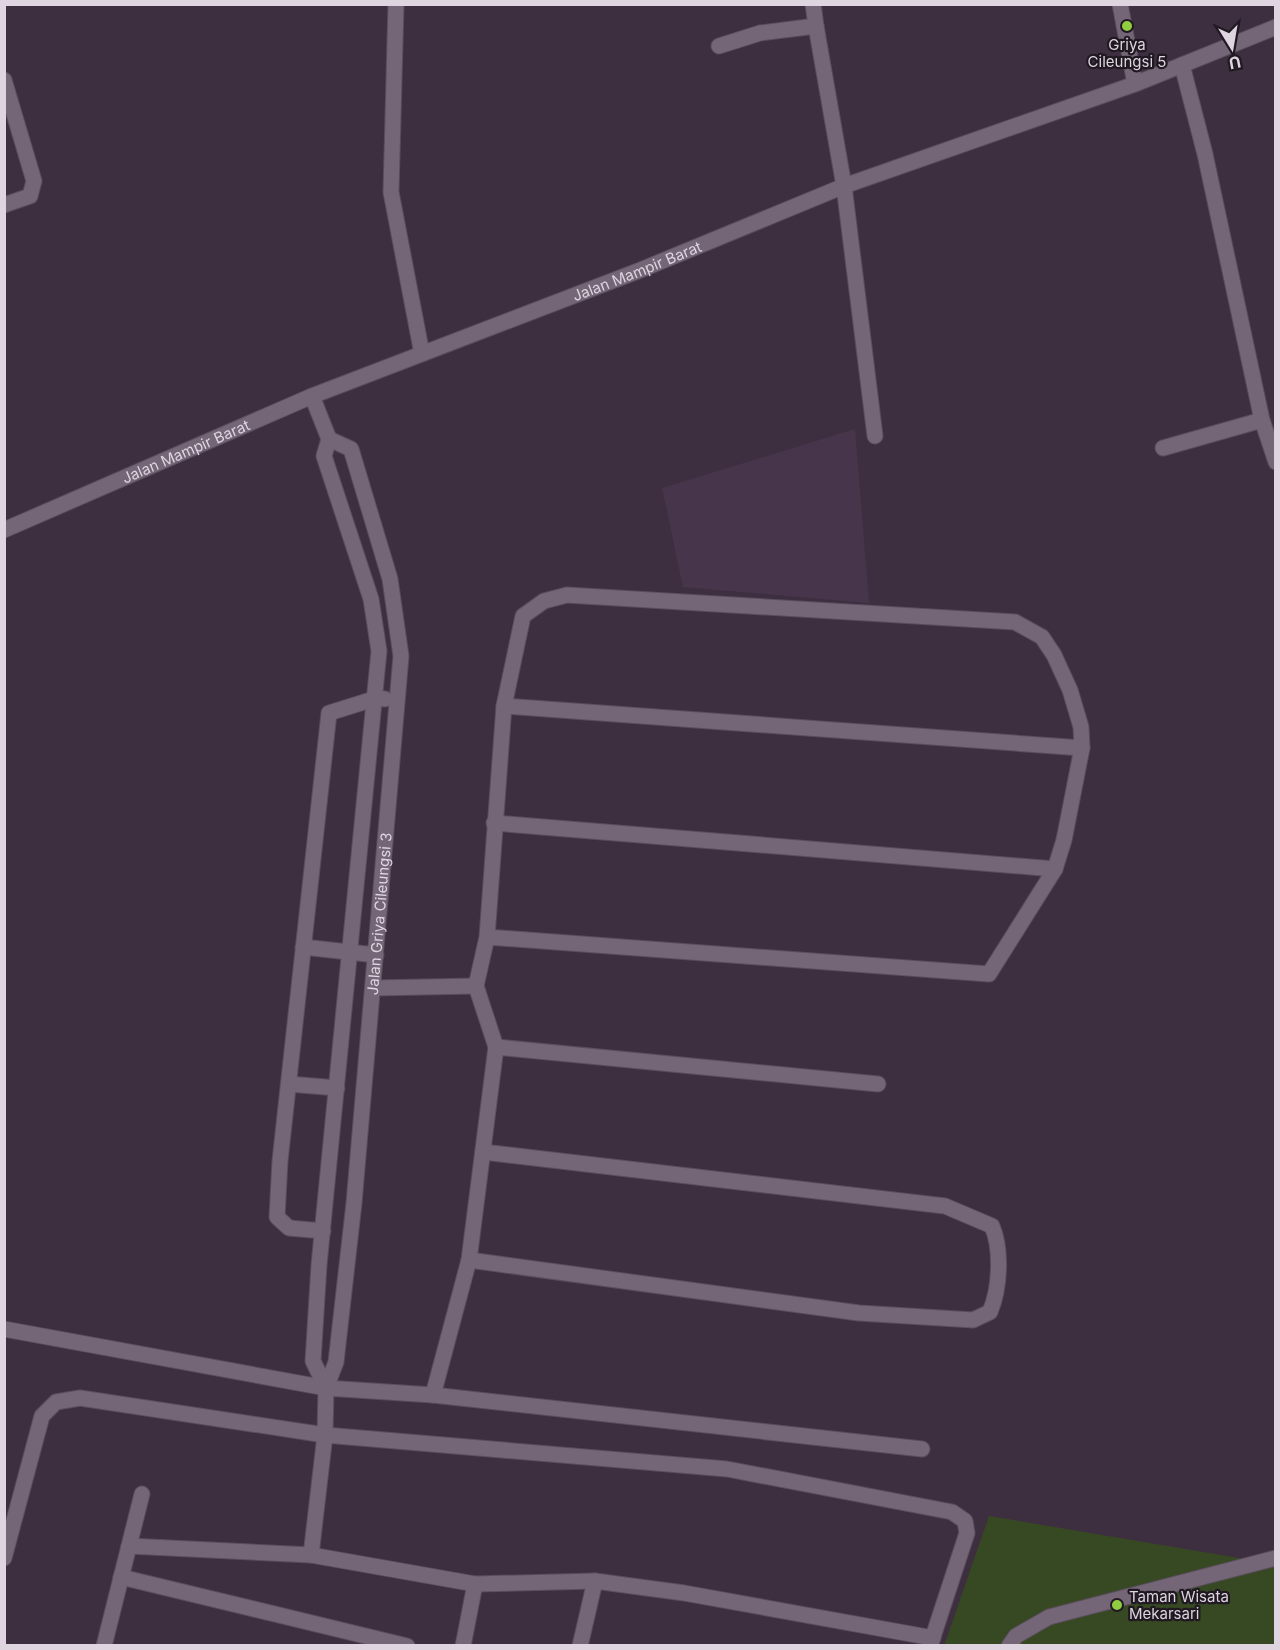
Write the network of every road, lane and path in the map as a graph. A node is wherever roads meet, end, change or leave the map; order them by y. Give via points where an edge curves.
1 (396, 4) edge
2 (813, 4) edge
3 (1120, 4) edge
4 (816, 26) junction
5 (1275, 27) edge
6 (719, 46) dead end
7 (1182, 65) junction
8 (4, 80) edge
9 (1135, 84) junction
10 (844, 186) junction
11 (4, 206) edge
12 (422, 354) junction
13 (312, 396) junction
14 (1262, 420) junction
15 (874, 436) dead end
16 (329, 439) junction
17 (1163, 448) dead end
18 (1275, 462) edge
19 (4, 530) edge
20 (376, 698) junction
21 (398, 699) junction
22 (504, 706) junction
23 (1082, 748) junction
24 (494, 823) junction
25 (1055, 869) junction
26 (487, 937) junction
27 (303, 947) junction
28 (351, 952) junction
29 (376, 955) junction
30 (476, 986) junction
31 (373, 988) junction
32 (496, 1047) junction
33 (289, 1084) junction
34 (878, 1084) dead end
35 (337, 1088) junction
36 (483, 1152) junction
37 (323, 1231) junction
38 (469, 1260) junction
39 (4, 1329) edge
40 (326, 1388) junction
41 (433, 1395) junction
42 (325, 1430) junction
43 (922, 1449) dead end
44 (142, 1494) dead end
45 (129, 1546) junction
46 (311, 1555) junction
47 (4, 1558) edge
48 (1275, 1558) edge
49 (121, 1577) junction
50 (595, 1581) junction
51 (475, 1584) junction
52 (932, 1642) edge
53 (104, 1646) edge
54 (407, 1646) edge
55 (463, 1646) edge
56 (580, 1646) edge
57 (1010, 1646) edge

1 - 12 street via 391,192
2 - 4 street
3 - 9 street
4 - 6 street via 760,33
4 - 10 street
5 - 7 street, Jalan Mampir Barat
7 - 9 street, Jalan Mampir Barat
7 - 14 street
8 - 11 street via 34,181 30,196
9 - 10 street, Jalan Mampir Barat
10 - 12 street, Jalan Mampir Barat
10 - 15 street
12 - 13 street, Jalan Mampir Barat
13 - 16 street
13 - 19 street, Jalan Mampir Barat
14 - 17 street
14 - 18 street
16 - 20 street via 324,456 371,599 379,651
16 - 21 street, Jalan Griya Cileungsi 3 via 351,449 390,579 401,656
20 - 21 street
20 - 27 street via 329,713
20 - 28 street
21 - 29 street, Jalan Griya Cileungsi 3
22 - 23 street
22 - 23 street via 523,616 544,601 567,595 1015,622 1042,637 1054,655 1070,690 1081,727
22 - 24 street
23 - 25 street
24 - 25 street
24 - 26 street
25 - 26 street via 989,974
26 - 30 street
27 - 28 street
27 - 33 street
28 - 29 street
28 - 35 street
29 - 31 street, Jalan Griya Cileungsi 3
30 - 31 street
30 - 32 street
31 - 40 street, Jalan Griya Cileungsi 3 via 336,1362
32 - 34 street
32 - 36 street
33 - 35 street
33 - 37 street via 277,1217 289,1228
35 - 37 street
36 - 38 street
36 - 38 street via 945,1206 992,1226 997,1238 994,1300 990,1312 973,1320 859,1313
37 - 40 street via 313,1361
38 - 41 street
39 - 40 street
40 - 41 street
40 - 42 street, Jalan Griya Cileungsi 3
41 - 43 street
42 - 46 street, Jalan Griya Cileungsi 3
42 - 47 street via 80,1398 56,1402 42,1416
42 - 52 street via 727,1469 952,1512 965,1521 967,1533
44 - 45 street
45 - 46 street
45 - 49 street
46 - 51 street
48 - 57 street via 1049,1617 1016,1636
49 - 53 street
49 - 54 street
50 - 51 street
50 - 52 street via 684,1593
50 - 56 street
51 - 55 street

